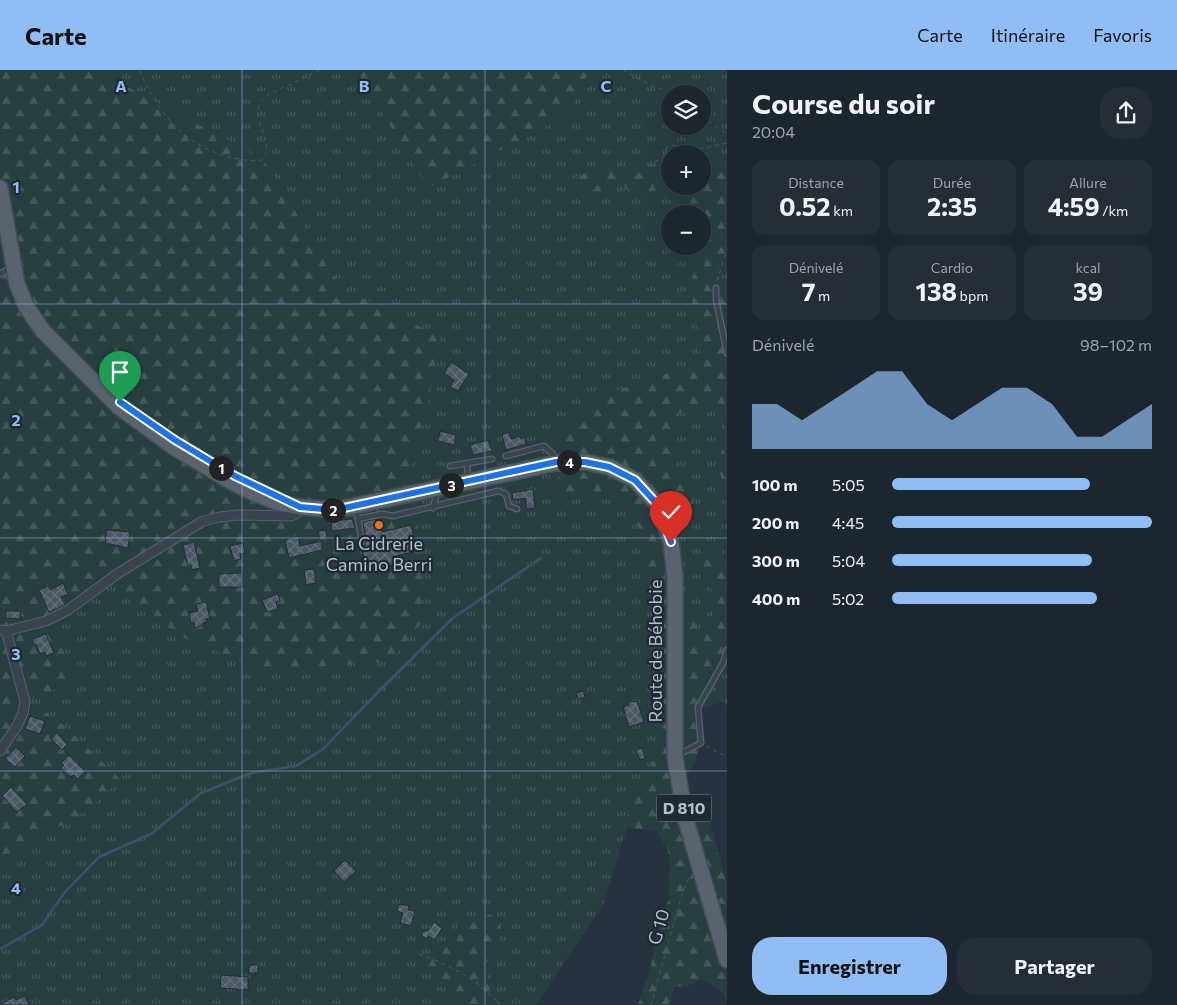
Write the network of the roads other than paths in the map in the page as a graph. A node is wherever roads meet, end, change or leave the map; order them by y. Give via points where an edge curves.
1 (0, 188) edge
2 (6, 270) edge
3 (716, 288) road end
4 (727, 353) edge
5 (506, 456) dead end
6 (492, 459) dead end
7 (556, 462) junction
8 (467, 464) junction
9 (450, 466) dead end
10 (468, 481) junction
11 (438, 488) junction
12 (300, 507) junction
13 (432, 508) junction
14 (517, 509) dead end
15 (357, 512) junction
16 (362, 542) dead end
17 (3, 630) edge
18 (727, 650) edge
19 (0, 751) edge
20 (675, 756) junction
21 (727, 960) edge

1 - 2 main road, Route de Béhobie / D 810
2 - 12 main road, Route de Béhobie / D 810 via 43,331 81,370 120,402 235,476
3 - 4 lane
5 - 7 lane via 544,446
6 - 8 lane
7 - 10 main road, Route de Béhobie / D 810
7 - 20 main road, Route de Béhobie / D 810 via 585,462 609,467 635,480 657,504 671,542 675,576
8 - 9 lane
8 - 10 lane
10 - 11 main road, Route de Béhobie / D 810
11 - 13 lane
11 - 15 main road, Route de Béhobie / D 810
12 - 15 main road, Route de Béhobie / D 810
12 - 17 street via 291,516 237,515 203,521 117,574 68,610 46,621
13 - 14 lane via 498,492 506,494 509,506
13 - 15 lane via 392,516
15 - 16 lane
17 - 19 street via 25,701 18,726
18 - 20 lane via 698,707 701,743
20 - 21 main road, Route de Béhobie / D 810 via 685,817

